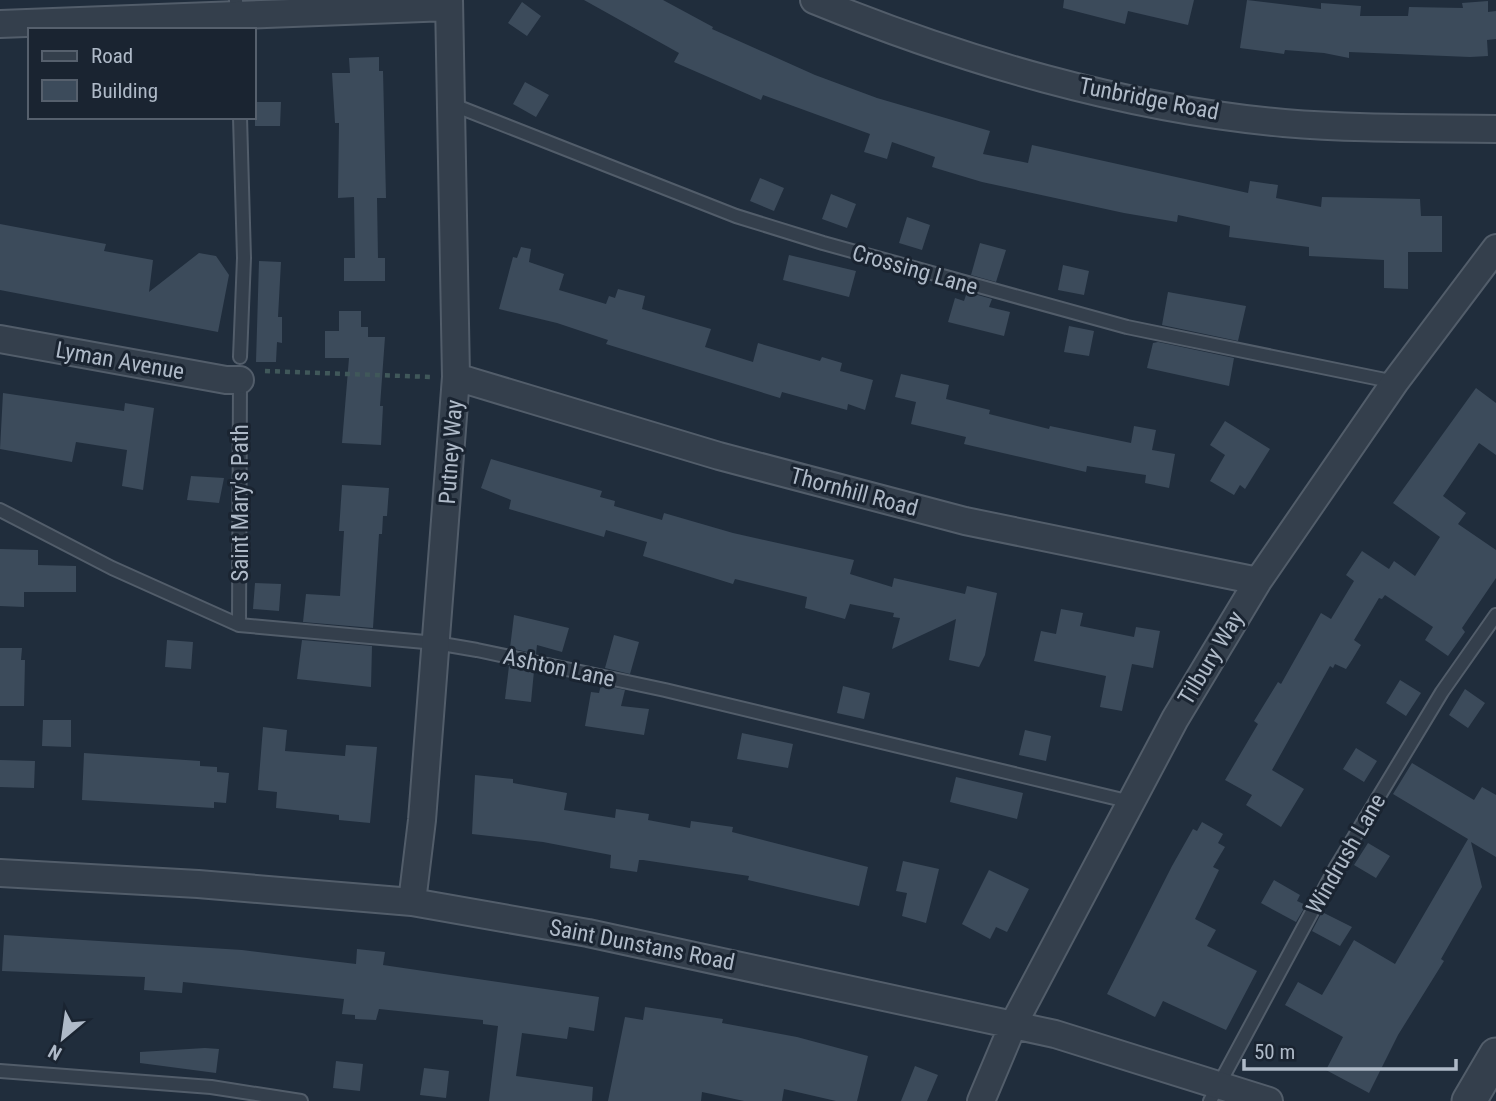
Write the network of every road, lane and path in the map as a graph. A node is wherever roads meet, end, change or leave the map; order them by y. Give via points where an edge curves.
1 (814, 0) edge
2 (449, 3) edge
3 (237, 16) edge
4 (0, 24) edge
5 (452, 104) junction
6 (240, 119) edge
7 (1496, 129) edge
8 (1496, 248) edge
9 (0, 339) edge
10 (245, 369) junction
11 (448, 377) junction
12 (1395, 382) junction
13 (0, 510) edge
14 (1258, 581) junction
15 (1496, 615) edge
16 (239, 625) junction
17 (436, 643) junction
18 (1132, 802) junction
19 (0, 873) edge
20 (412, 902) junction
21 (1013, 1025) junction
22 (1496, 1055) edge
23 (0, 1071) edge
24 (1214, 1092) edge
25 (301, 1101) edge
26 (981, 1101) edge
27 (1269, 1101) edge
28 (1469, 1101) edge

1 - 7 street, Tunbridge Road via 963,55 1187,109 1283,123
2 - 3 street
2 - 5 street, Putney Way
3 - 4 street
5 - 11 street, Putney Way
5 - 12 lane, Crossing Lane via 736,216 823,243 1127,327
6 - 10 lane, Saint Mary's Path
8 - 12 street, Tilbury Way
9 - 10 street, Lyman Avenue
10 - 11 path
10 - 16 lane, Saint Mary's Path
11 - 14 street, Thornhill Road via 965,521
11 - 17 street, Putney Way
12 - 14 street, Tilbury Way
13 - 16 lane, Ashton Lane via 112,568
14 - 18 street, Tilbury Way via 1175,719
15 - 24 lane, Windrush Lane via 1442,692 1335,869
16 - 17 lane, Ashton Lane
17 - 18 lane, Ashton Lane via 665,690
17 - 20 street, Putney Way
18 - 21 street, Tilbury Way
19 - 20 street, Saint Dunstans Road
20 - 21 street, Saint Dunstans Road via 703,956
21 - 24 street, Saint Dunstans Road via 1055,1034
21 - 26 street, Tilbury Way
22 - 28 street
23 - 25 lane via 211,1087
24 - 27 street, Saint Dunstans Road

